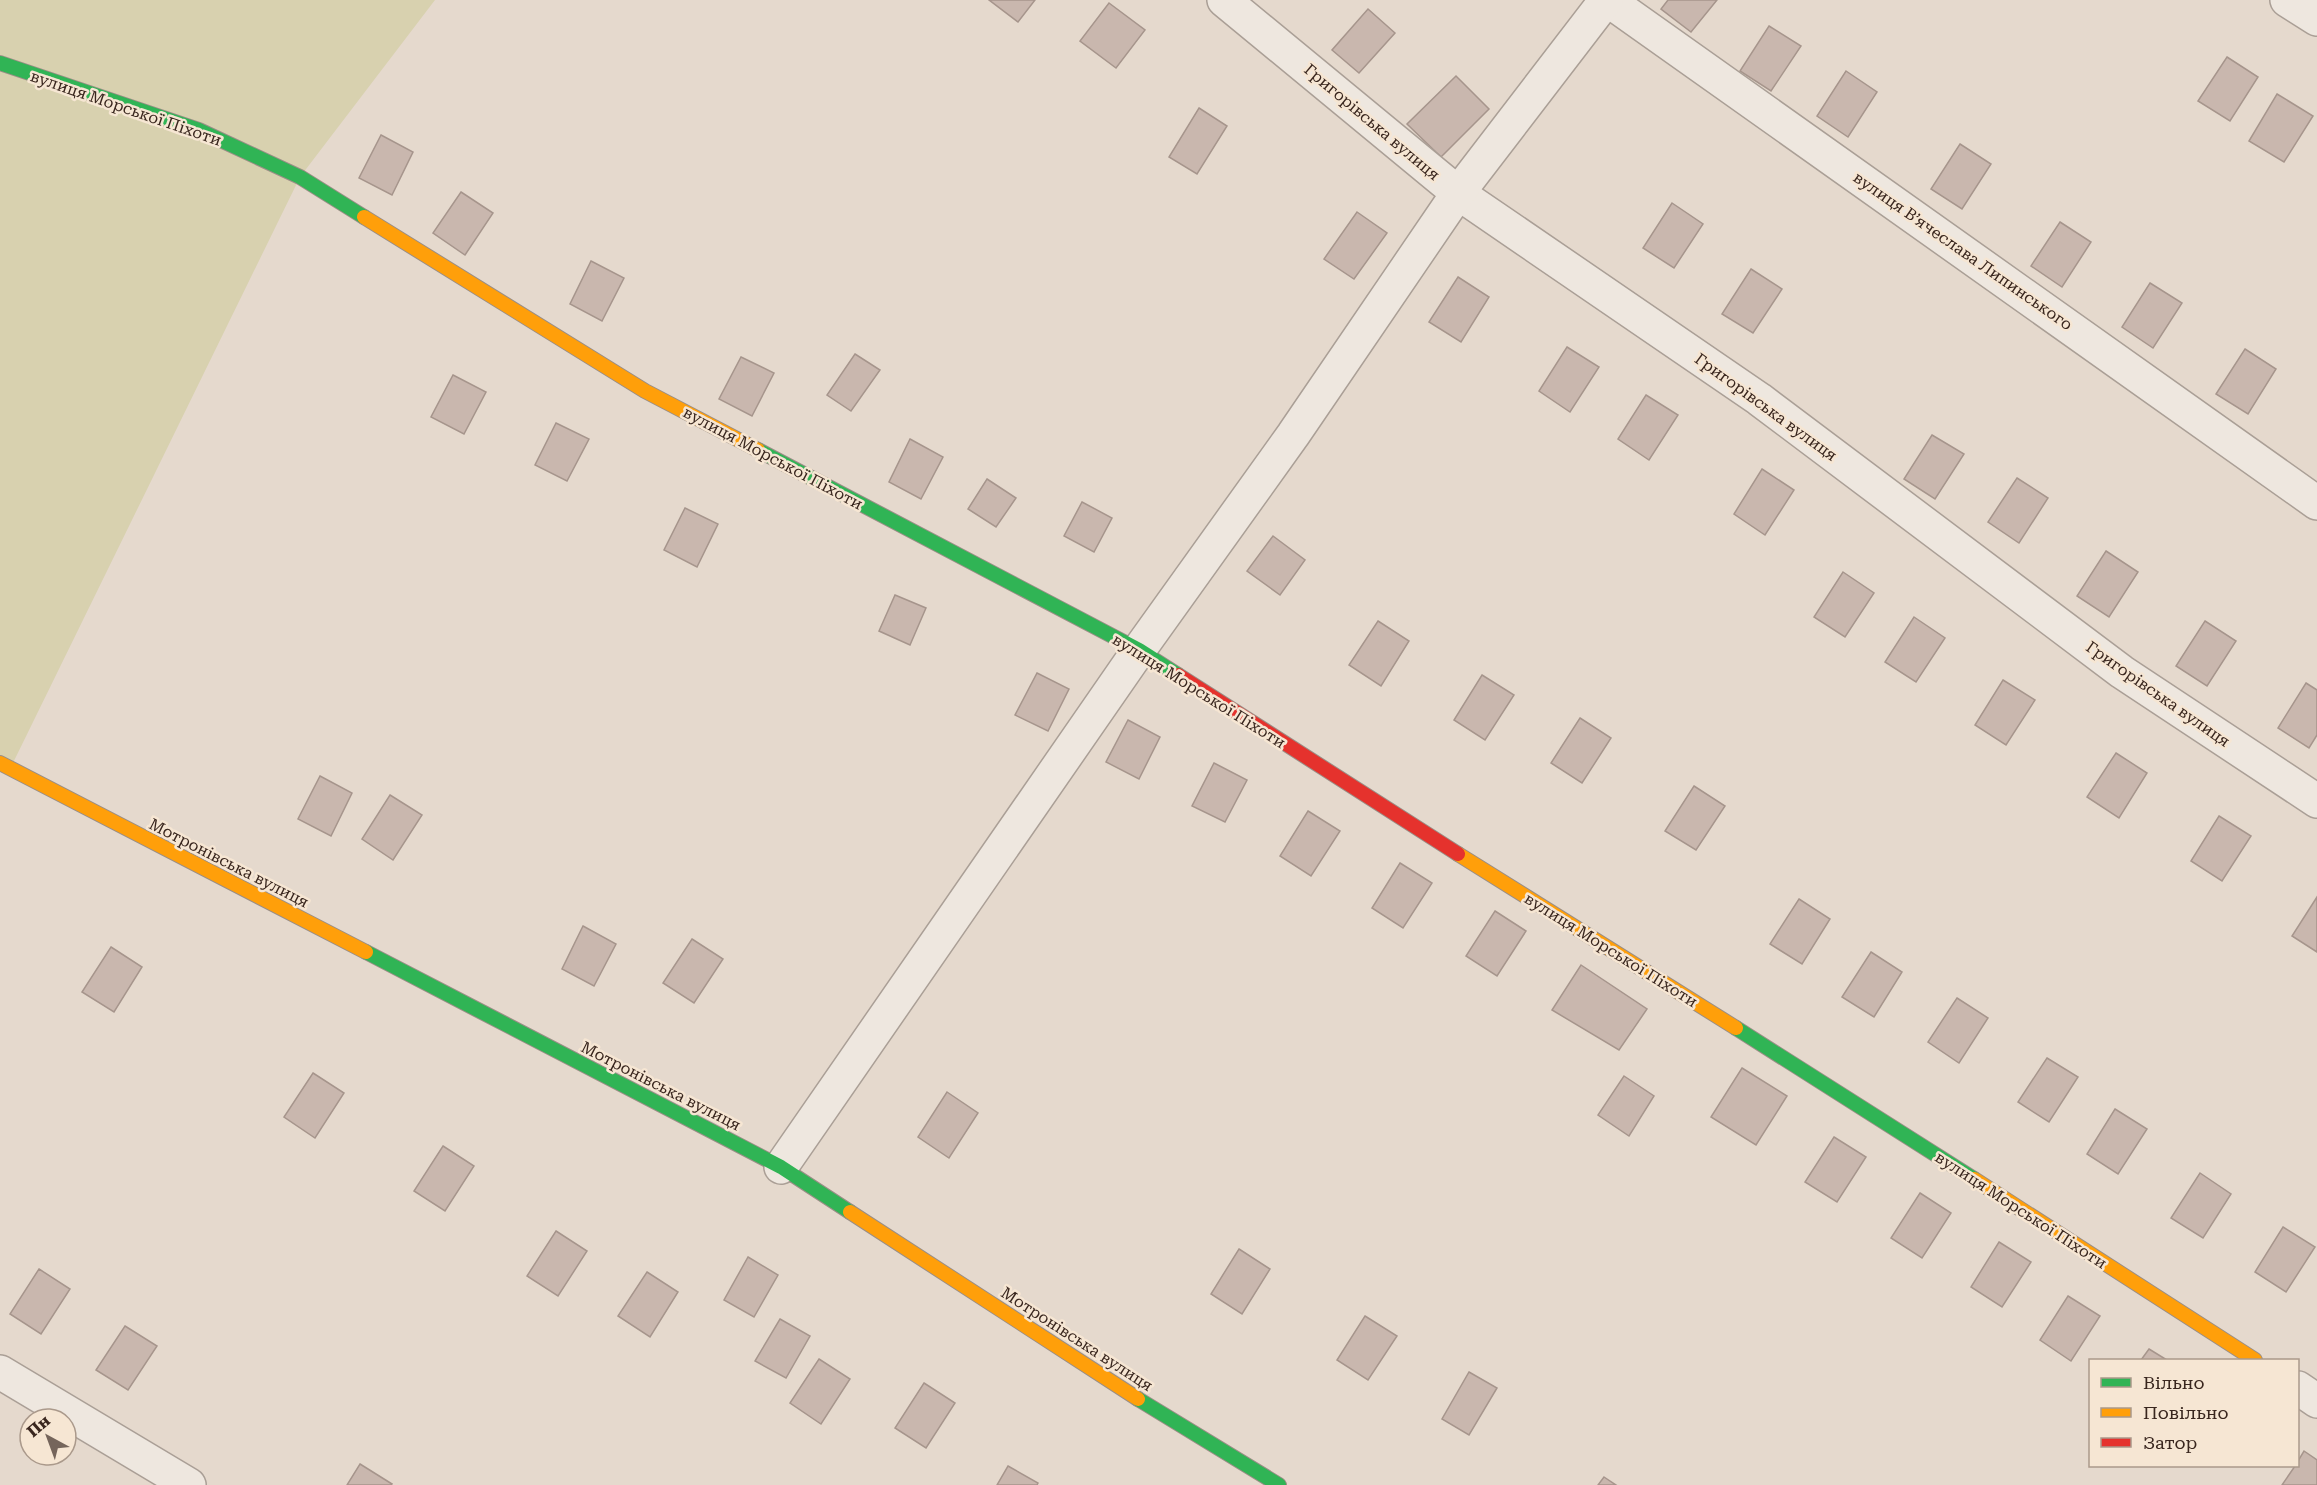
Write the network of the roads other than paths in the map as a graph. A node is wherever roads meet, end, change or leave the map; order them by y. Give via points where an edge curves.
1 (1224, 0) edge
2 (1607, 0) edge
3 (2288, 0) edge
4 (2317, 20) edge
5 (0, 63) edge
6 (1458, 193) junction
7 (2317, 503) edge
8 (1139, 650) junction
9 (0, 763) edge
10 (2317, 801) edge
11 (781, 1167) junction
12 (2253, 1359) edge
13 (0, 1372) edge
14 (2299, 1389) edge
15 (2317, 1401) edge
16 (189, 1485) edge
17 (1280, 1485) edge

1 - 6 street, Григорівська вулиця
2 - 6 street
2 - 7 street, вулиця В’ячеслава Липинського
3 - 4 street
5 - 8 street, вулиця Морської Піхоти via 199,130 300,177 645,391
6 - 8 street via 1293,435
6 - 10 street, Григорівська вулиця via 1759,399 2122,672
8 - 11 street
8 - 12 street, вулиця Морської Піхоти
9 - 11 street, Мотронівська вулиця
11 - 17 street, Мотронівська вулиця via 1129,1393
13 - 16 street
14 - 15 street

